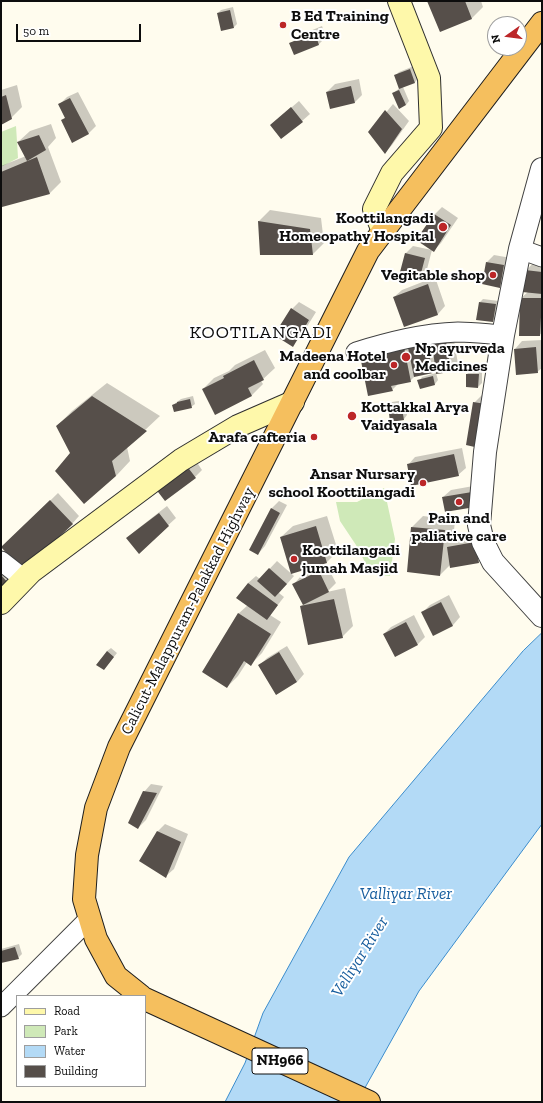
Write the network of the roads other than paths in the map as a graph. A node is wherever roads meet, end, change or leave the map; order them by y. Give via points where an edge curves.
1 (399, 1) edge
2 (542, 23) edge
3 (542, 169) edge
4 (383, 231) junction
5 (520, 249) junction
6 (542, 257) edge
7 (504, 335) junction
8 (356, 352) dead end
9 (285, 405) junction
10 (1, 561) edge
11 (24, 579) junction
12 (1, 603) edge
13 (542, 616) edge
14 (90, 918) junction
15 (140, 995) edge
16 (146, 999) edge
17 (1, 1007) edge
18 (369, 1102) edge

1 - 4 main road via 429,78 431,128 392,173 374,209
2 - 4 highway, Calicut-Malappuram-Palakkad Highway
3 - 5 street
4 - 9 highway, Calicut-Malappuram-Palakkad Highway via 368,251
5 - 6 street
5 - 7 street
7 - 8 street via 458,332 418,336
7 - 13 street via 485,452 479,525 483,542 493,562
9 - 11 main road via 238,426 181,460
9 - 14 highway, Calicut-Malappuram-Palakkad Highway via 117,754 96,808 86,855 84,899
10 - 11 street
11 - 12 main road
14 - 15 highway, Calicut-Malappuram-Palakkad Highway via 96,939 116,976
14 - 17 street
16 - 18 highway, NH966

